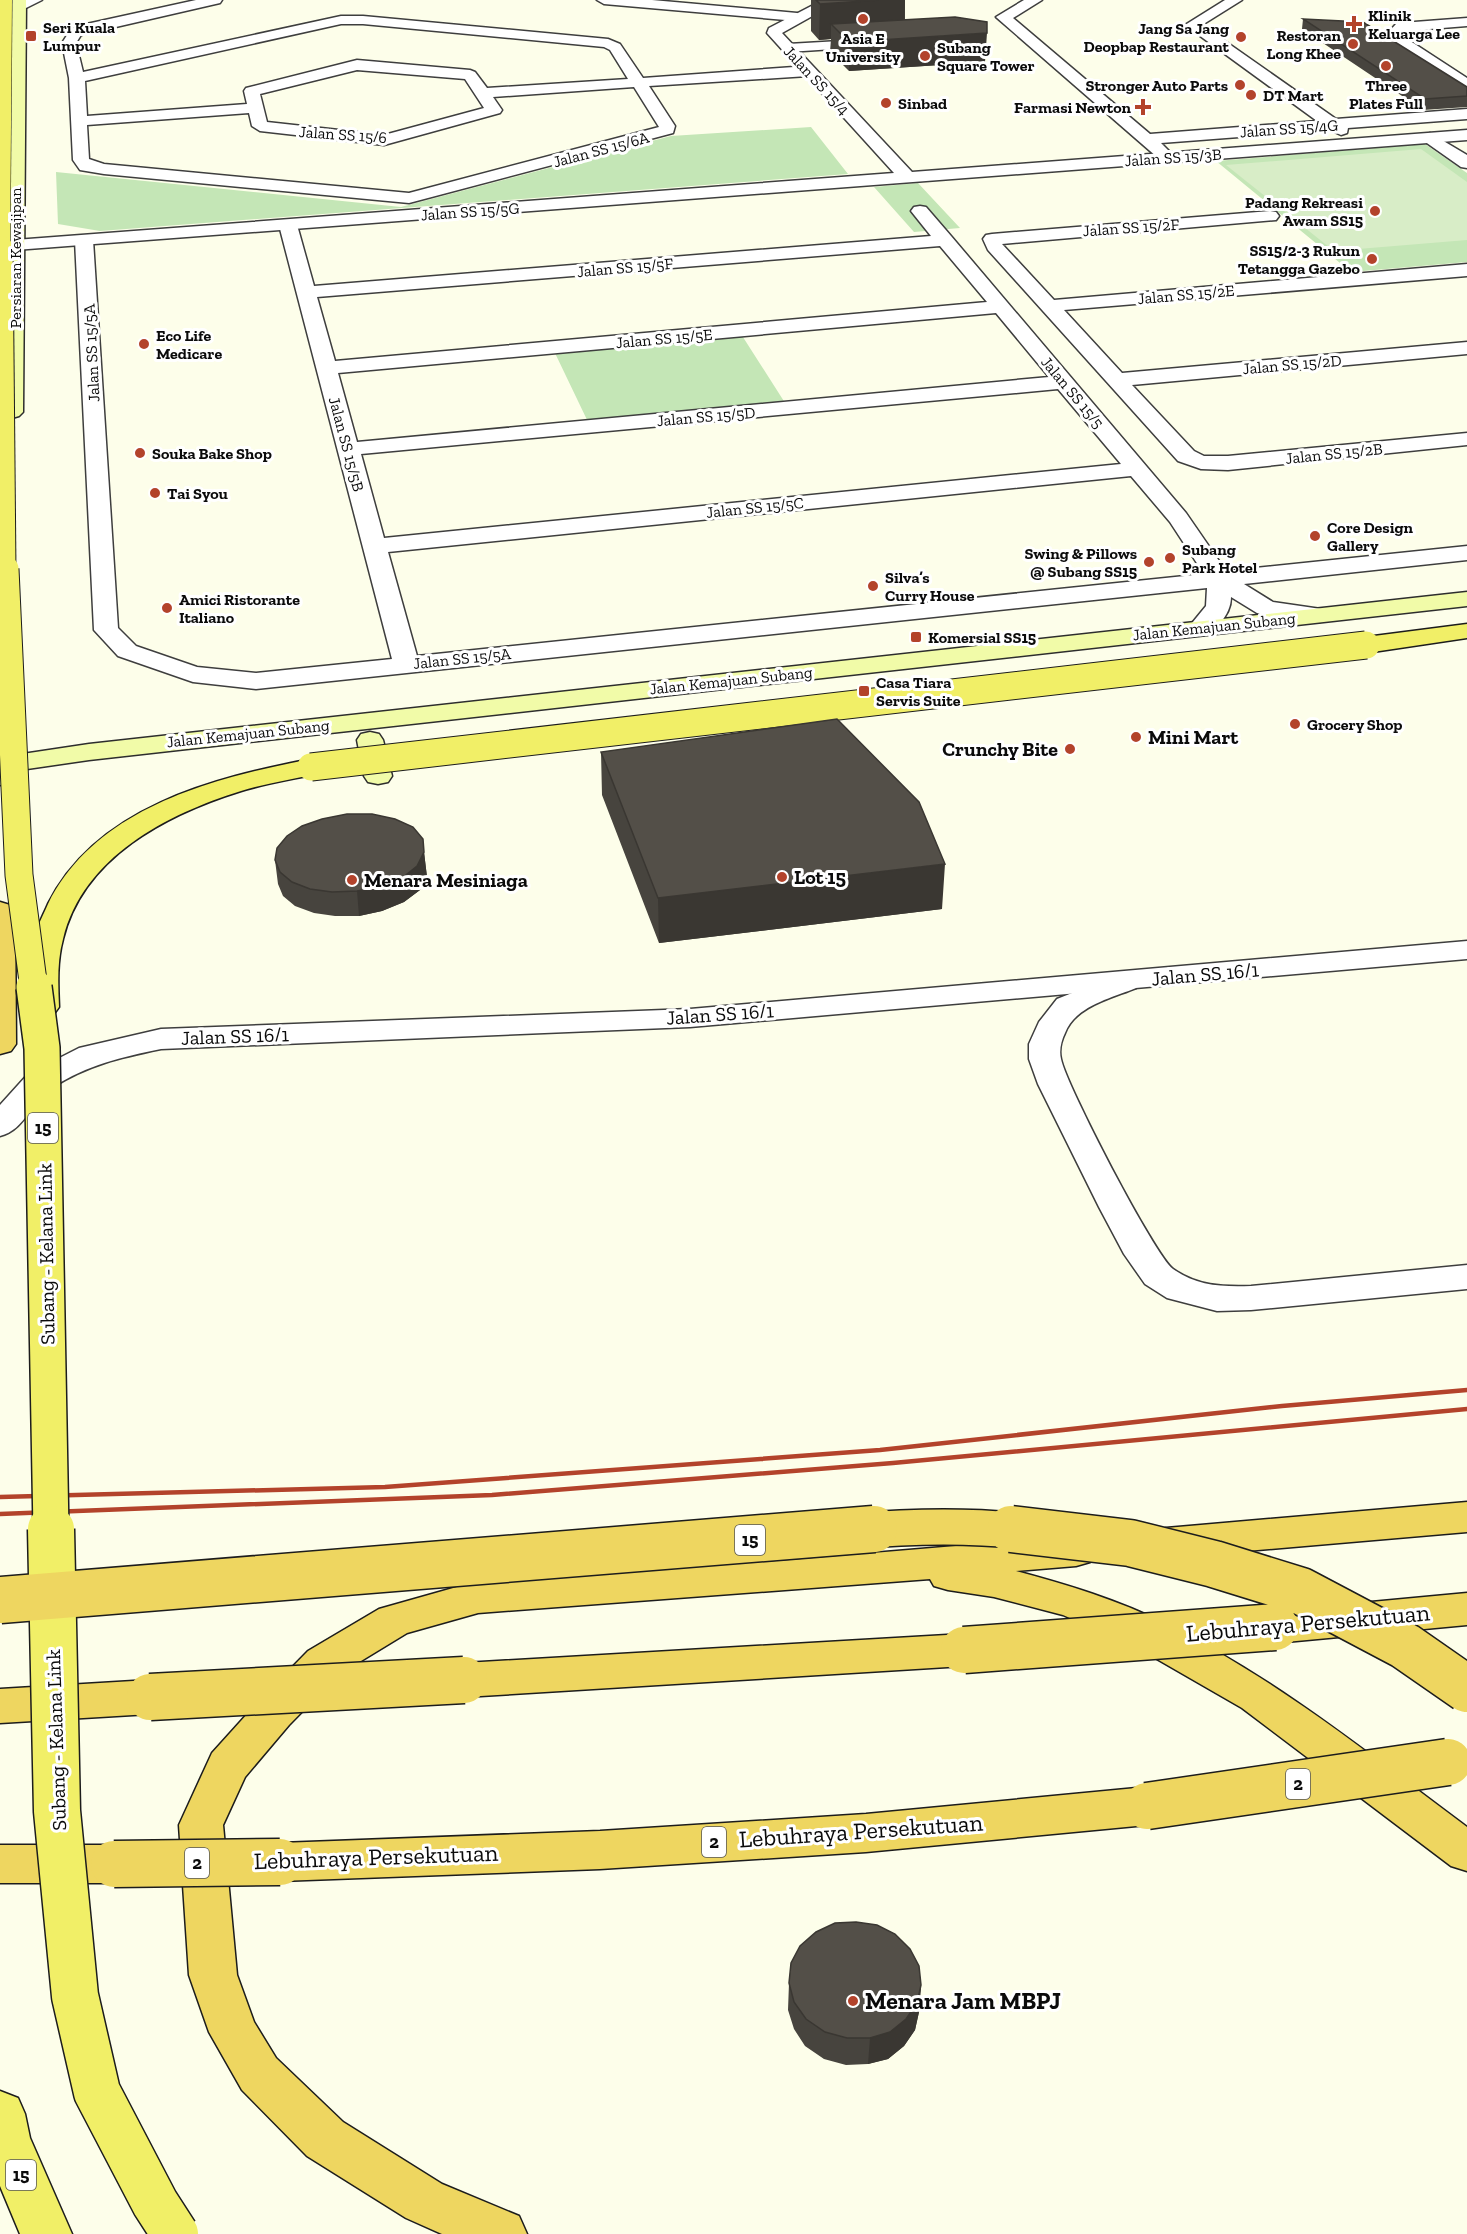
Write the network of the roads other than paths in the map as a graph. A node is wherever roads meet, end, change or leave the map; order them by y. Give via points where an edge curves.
1 (177, 0) edge
2 (215, 0) edge
3 (604, 0) edge
4 (834, 0) edge
5 (1035, 0) edge
6 (1236, 0) edge
7 (19, 1) edge
8 (194, 4) junction
9 (780, 15) junction
10 (797, 17) junction
11 (1467, 22) edge
12 (760, 26) dead end
13 (1023, 34) junction
14 (1002, 35) dead end
15 (894, 41) edge
16 (788, 48) junction
17 (767, 55) dead end
18 (806, 70) junction
19 (781, 71) junction
20 (77, 78) junction
21 (636, 81) junction
22 (1467, 85) edge
23 (798, 90) dead end
24 (484, 93) junction
25 (255, 108) junction
26 (1467, 114) edge
27 (80, 121) junction
28 (1333, 125) junction
29 (1467, 135) edge
30 (1430, 138) junction
31 (1146, 139) junction
32 (1359, 143) junction
33 (1168, 158) junction
34 (1467, 163) edge
35 (865, 164) dead end
36 (908, 177) junction
37 (880, 180) junction
38 (920, 211) dead end
39 (1270, 216) dead end
40 (288, 225) junction
41 (15, 227) junction
42 (84, 240) junction
43 (945, 240) junction
44 (1467, 270) edge
45 (306, 292) junction
46 (6, 295) edge
47 (1048, 306) junction
48 (1001, 307) junction
49 (1467, 348) edge
50 (326, 368) junction
51 (1116, 380) junction
52 (1064, 382) junction
53 (1467, 439) edge
54 (348, 449) junction
55 (1137, 469) junction
56 (374, 546) junction
57 (1467, 553) edge
58 (1219, 578) junction
59 (1467, 599) edge
60 (1318, 615) junction
61 (1467, 619) edge
62 (1200, 628) junction
63 (1467, 632) edge
64 (406, 664) junction
65 (0, 696) edge
66 (0, 719) edge
67 (370, 740) junction
68 (136, 746) junction
69 (378, 776) dead end
70 (0, 777) edge
71 (0, 782) edge
72 (0, 925) edge
73 (1467, 950) edge
74 (1125, 981) junction
75 (0, 1044) edge
76 (42, 1048) junction
77 (0, 1126) edge
78 (1467, 1277) edge
79 (1467, 1517) edge
80 (790, 1575) junction
81 (0, 1600) edge
82 (1467, 1609) edge
83 (1467, 1689) edge
84 (0, 1706) edge
85 (1458, 1761) edge
86 (1467, 1852) edge
87 (0, 1864) edge
88 (0, 2114) edge
89 (46, 2234) edge
90 (175, 2234) edge
91 (501, 2234) edge

1 - 8 street
2 - 8 street
3 - 9 street
4 - 10 street, Jalan SS 15/4
5 - 13 street via 1003,16
6 - 28 street via 1192,25
7 - 41 main road, Persiaran Kewajipan
7 - 76 main road, Subang - Kelana Link / 15, bridge via 1,303 4,552 19,875
8 - 20 street via 76,32 69,43
9 - 10 street
9 - 12 street
10 - 16 street, Jalan SS 15/4 via 774,31
11 - 22 street via 1401,27 1392,36
13 - 14 street
13 - 31 street
15 - 16 street
16 - 18 street, Jalan SS 15/4
17 - 19 street, Jalan SS 15/4
18 - 19 street
18 - 36 street, Jalan SS 15/4
19 - 21 street
19 - 23 street, Jalan SS 15/4
20 - 21 street, Jalan SS 15/6A via 341,20 608,43 615,47
20 - 27 street
21 - 24 street
21 - 27 street, Jalan SS 15/6A via 667,130 409,198 86,166 81,160
24 - 25 street via 470,75 357,65 252,90
24 - 25 street, Jalan SS 15/6 via 494,110 384,140 263,128
25 - 27 street
26 - 28 street, Jalan SS 15/4G
28 - 31 street, Jalan SS 15/4G
28 - 32 street
29 - 30 street, Jalan SS 15/3B
30 - 32 street, Jalan SS 15/3B
30 - 34 street
31 - 33 street
32 - 33 street, Jalan SS 15/3B
33 - 36 street, Jalan SS 15/3B
35 - 37 street
36 - 37 street, Jalan SS 15/3B
37 - 40 street, Jalan SS 15/5G
38 - 43 street, Jalan SS 15/5
39 - 47 street, Jalan SS 15/2F via 992,239
40 - 42 street, Jalan SS 15/5G
40 - 45 street, Jalan SS 15/5B
41 - 42 street, Jalan SS 15/5G via 60,242
41 - 46 main road, Persiaran Kewajipan
41 - 46 main road via 7,223
42 - 64 street, Jalan SS 15/5A via 106,630 127,651 193,675 256,681
43 - 45 street, Jalan SS 15/5F
43 - 48 street, Jalan SS 15/5
44 - 47 street, Jalan SS 15/2E
45 - 50 street, Jalan SS 15/5B
46 - 65 main road, Persiaran Kewajipan
47 - 51 street
48 - 50 street, Jalan SS 15/5E
48 - 52 street, Jalan SS 15/5
49 - 51 street, Jalan SS 15/2D
50 - 54 street, Jalan SS 15/5B
51 - 53 street, Jalan SS 15/2B via 1186,456 1201,462 1228,463
52 - 54 street, Jalan SS 15/5D
52 - 55 street, Jalan SS 15/5
54 - 56 street, Jalan SS 15/5B
55 - 56 street, Jalan SS 15/5C
55 - 58 street, Jalan SS 15/5 via 1178,518
56 - 64 street, Jalan SS 15/5B
57 - 58 street, Jalan SS 15/5A
58 - 60 street, Jalan SS 15/5 via 1266,608
58 - 62 street via 1222,601
58 - 64 street, Jalan SS 15/5A
59 - 60 main road, Jalan Kemajuan Subang
60 - 62 main road, Jalan Kemajuan Subang
61 - 67 main road, Jalan Kemajuan Subang
62 - 68 main road, Jalan Kemajuan Subang
63 - 76 main road, bridge via 259,776 175,804 143,821 89,866 61,904 50,932 44,965
66 - 68 main road via 22,737 49,745
67 - 69 main road
67 - 71 main road, Jalan Kemajuan Subang
68 - 70 main road, Jalan Kemajuan Subang via 19,762
72 - 75 highway
73 - 74 street, Jalan SS 16/1
74 - 77 street, Jalan SS 16/1 via 690,1018 161,1039 90,1055 39,1081
74 - 78 street via 1068,1006 1050,1029 1045,1059 1116,1207 1158,1276 1180,1289 1217,1299
76 - 90 main road, Subang - Kelana Link / 15, bridge via 57,1811 75,1996 97,2092 154,2203
79 - 80 highway
80 - 86 highway via 921,1570 994,1581 1073,1602 1151,1635 1257,1696
80 - 91 highway via 478,1597 394,1620 323,1663 274,1713 228,1766 201,1825 213,1975 233,2032 259,2074 325,2139 424,2201
81 - 83 highway, 15, bridge via 905,1527 989,1527 1130,1543 1301,1591 1405,1646
82 - 84 highway, Lebuhraya Persekutuan, bridge via 1275,1628 964,1650
85 - 87 highway, Lebuhraya Persekutuan / 2, bridge via 1147,1806 808,1837 600,1850 280,1862
88 - 89 main road, 15 via 5,2138

